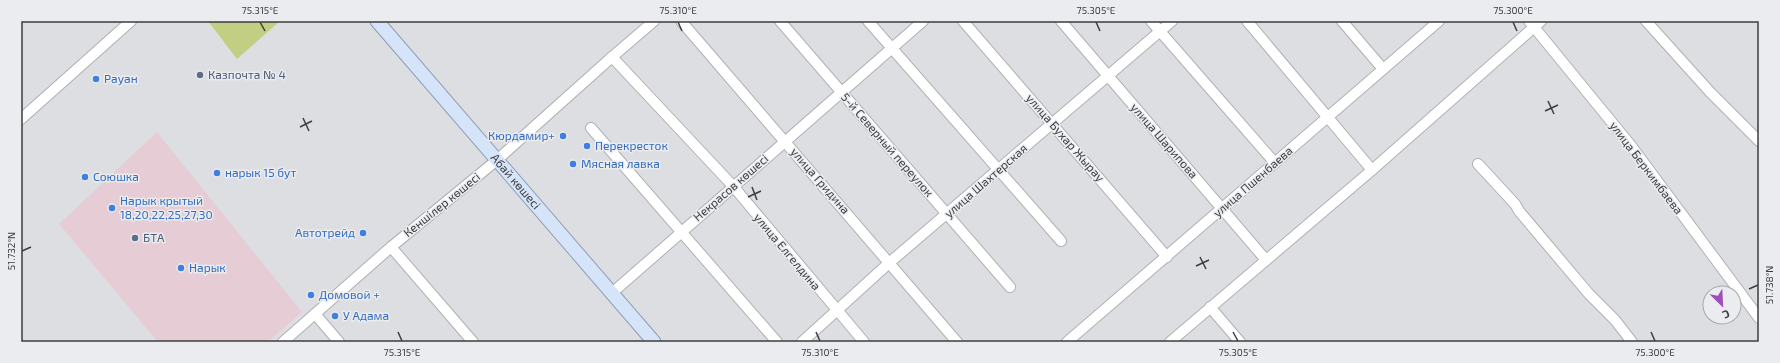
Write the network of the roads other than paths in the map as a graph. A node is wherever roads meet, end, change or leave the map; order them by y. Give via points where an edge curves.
1 (131, 21) edge
2 (377, 21) edge
3 (654, 21) edge
4 (681, 21) edge
5 (780, 21) edge
6 (868, 21) edge
7 (923, 21) edge
8 (963, 21) edge
9 (1061, 21) edge
10 (1151, 21) edge
11 (1172, 21) edge
12 (1247, 21) edge
13 (1342, 21) edge
14 (1646, 21) edge
15 (1435, 22) edge
16 (1534, 23) edge
17 (1160, 32) junction
18 (892, 48) junction
19 (612, 57) junction
20 (1383, 69) junction
21 (1108, 76) junction
22 (841, 92) junction
23 (1329, 116) junction
24 (21, 119) edge
25 (1053, 124) junction
26 (591, 128) dead end
27 (785, 141) junction
28 (1759, 141) edge
29 (497, 160) junction
30 (1275, 163) junction
31 (1478, 164) dead end
32 (997, 170) junction
33 (1372, 170) junction
34 (733, 186) junction
35 (1222, 209) junction
36 (947, 214) junction
37 (682, 231) junction
38 (1061, 241) dead end
39 (391, 247) junction
40 (1167, 257) junction
41 (1266, 260) junction
42 (889, 263) junction
43 (1010, 287) dead end
44 (612, 293) junction
45 (1210, 307) junction
46 (837, 310) junction
47 (315, 314) junction
48 (1759, 318) edge
49 (283, 342) edge
50 (339, 342) edge
51 (472, 342) edge
52 (654, 342) edge
53 (776, 342) edge
54 (802, 342) edge
55 (864, 342) edge
56 (957, 342) edge
57 (1067, 342) edge
58 (1170, 342) edge
59 (1240, 342) edge
60 (1632, 342) edge

1 - 24 street
2 - 29 main road, Абай көшесі
3 - 19 street, Кеншілер көшесі
4 - 27 street, улица Гридина
5 - 22 street, 5-й Северный переулок
6 - 18 street
7 - 18 street, Некрасов көшесі
8 - 25 street, улица Бухар Жырау
9 - 21 street, улица Шарипова
10 - 17 street
11 - 17 street, улица Шахтерская
12 - 23 street
13 - 20 street
14 - 28 street via 1710,92
15 - 20 street, улица Пшенбаева
16 - 33 street
16 - 48 street, улица Беркимбаева via 1632,147
17 - 21 street, улица Шахтерская
17 - 30 street
18 - 22 street, Некрасов көшесі
18 - 32 street
19 - 29 street, Кеншілер көшесі
19 - 34 street, улица Елгелдина
20 - 23 street, улица Пшенбаева
21 - 25 street, улица Шахтерская
21 - 35 street, улица Шарипова
22 - 27 street, Некрасов көшесі
22 - 36 street, 5-й Северный переулок
23 - 30 street, улица Пшенбаева
23 - 33 street
25 - 32 street, улица Шахтерская
25 - 40 street, улица Бухар Жырау
26 - 37 street
27 - 34 street, Некрасов көшесі
27 - 42 street, улица Гридина
29 - 39 street, Кеншілер көшесі
29 - 44 main road, Абай көшесі
30 - 35 street, улица Пшенбаева
31 - 60 street
32 - 36 street, улица Шахтерская
32 - 38 street
33 - 41 street
34 - 37 street, Некрасов көшесі
34 - 46 street, улица Елгелдина
35 - 40 street, улица Пшенбаева
35 - 41 street, улица Шарипова
36 - 42 street, улица Шахтерская
36 - 43 street, 5-й Северный переулок
37 - 44 street, Некрасов көшесі
37 - 53 street
39 - 47 street, Кеншілер көшесі
39 - 51 street
40 - 57 street, улица Пшенбаева
41 - 45 street
42 - 46 street, улица Шахтерская
42 - 56 street, улица Гридина
44 - 52 main road, Абай көшесі
45 - 58 street
45 - 59 street
46 - 54 street, улица Шахтерская
46 - 55 street, улица Елгелдина
47 - 49 street, Кеншілер көшесі
47 - 50 street

